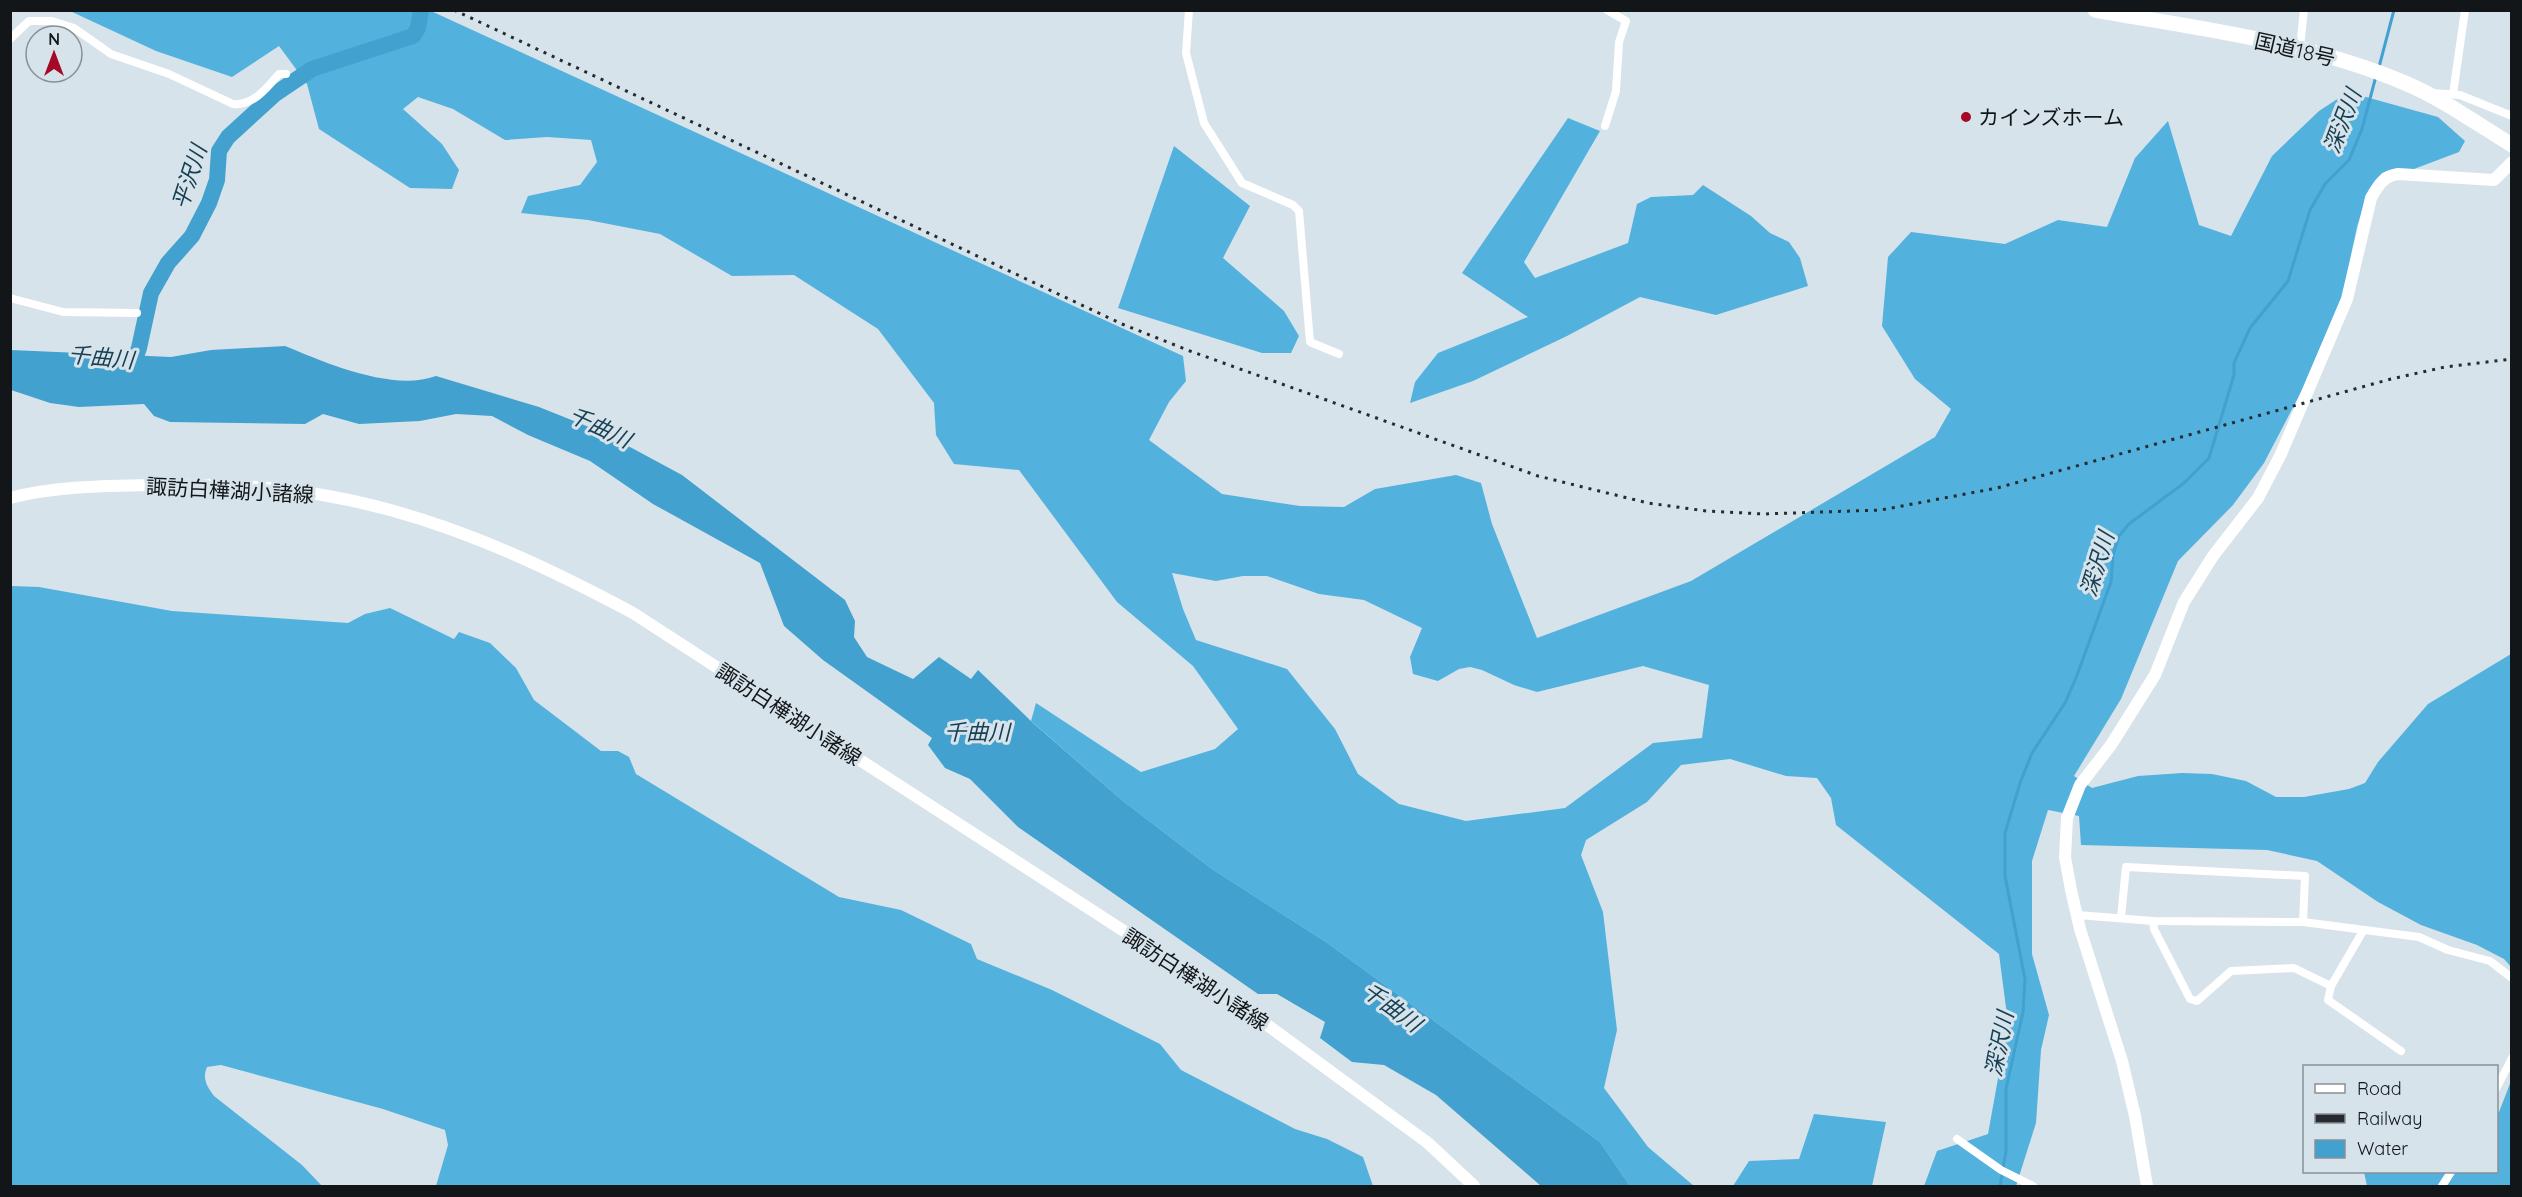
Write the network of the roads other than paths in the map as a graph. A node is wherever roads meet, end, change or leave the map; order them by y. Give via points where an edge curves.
1 (1189, 10) edge
2 (1607, 10) edge
3 (2096, 10) edge
4 (2304, 10) edge
5 (2465, 10) edge
6 (10, 39) edge
7 (2303, 48) junction
8 (286, 74) dead end
9 (2423, 92) junction
10 (2453, 94) junction
11 (2511, 116) edge
12 (1605, 126) dead end
13 (2511, 145) edge
14 (2511, 162) edge
15 (10, 298) edge
16 (136, 313) dead end
17 (1340, 354) dead end
18 (10, 498) edge
19 (2078, 915) junction
20 (2121, 917) junction
21 (2153, 921) junction
22 (2303, 922) junction
23 (2363, 931) junction
24 (2511, 978) edge
25 (2331, 986) junction
26 (2401, 1052) dead end
27 (2511, 1059) edge
28 (2498, 1085) edge
29 (1957, 1139) dead end
30 (2450, 1173) edge
31 (1474, 1186) edge
32 (2033, 1186) edge
33 (2147, 1186) edge
34 (2442, 1186) edge

1 - 17 street via 1186,53 1204,123 1242,183 1293,205 1299,212 1310,342
2 - 12 street via 1626,21 1619,42 1616,91
3 - 7 highway, 国道18号
4 - 7 street
5 - 10 street
6 - 8 street via 29,21 52,21 74,28 111,54 170,74 233,104 252,100 279,74
7 - 9 highway, 国道18号
9 - 10 street
9 - 13 highway, 国道18号
10 - 11 street
14 - 19 main road via 2494,180 2413,174 2385,177 2371,198 2347,299 2299,416 2258,498 2213,556 2184,602 2141,701 2072,802 2065,857
15 - 16 street via 63,312
18 - 31 main road, 諏訪白樺湖小諸線 via 77,487 197,484 327,496 439,524 559,573 642,619 1255,1016 1420,1136
19 - 20 street
19 - 33 main road via 2122,1061
20 - 21 street
20 - 22 street via 2126,867 2305,876
21 - 22 street
21 - 25 street via 2190,999 2197,1001 2231,971 2294,968
22 - 23 street
23 - 24 street via 2419,937 2448,950 2490,961
23 - 25 street
25 - 26 street via 2328,1000
27 - 28 street
29 - 32 street via 2001,1170
30 - 34 street

